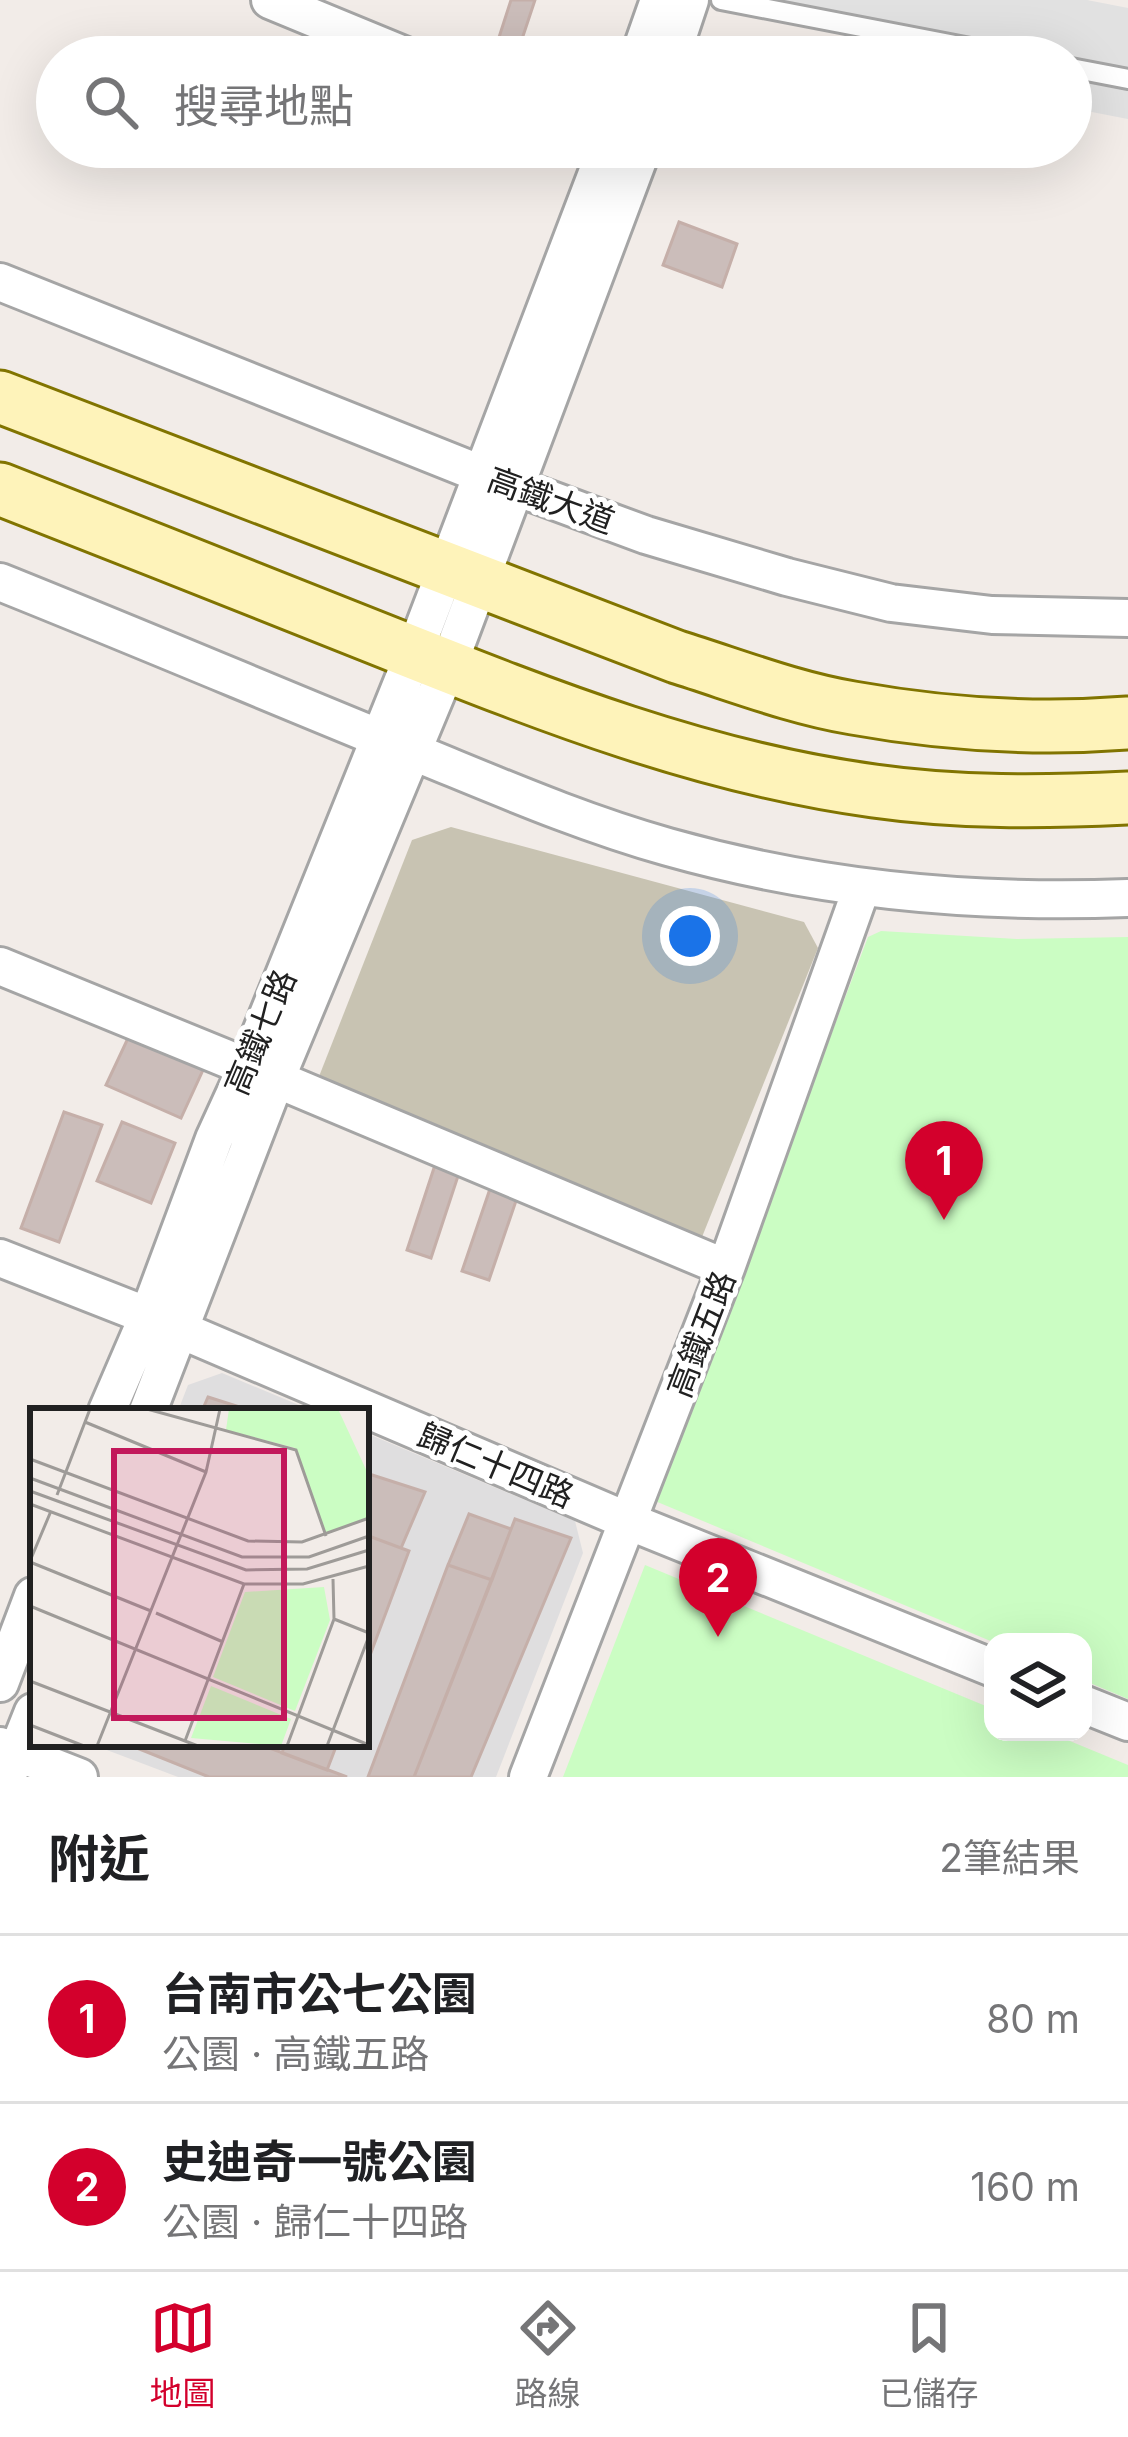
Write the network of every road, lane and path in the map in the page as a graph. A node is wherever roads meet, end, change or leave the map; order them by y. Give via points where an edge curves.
1 (270, 0) edge
2 (659, 0) edge
3 (690, 0) edge
4 (721, 0) edge
5 (357, 36) edge
6 (646, 36) edge
7 (678, 36) edge
8 (907, 36) edge
9 (1092, 72) edge
10 (1128, 79) edge
11 (599, 168) edge
12 (635, 168) edge
13 (0, 282) edge
14 (0, 398) edge
15 (482, 474) junction
16 (517, 485) junction
17 (0, 489) edge
18 (462, 576) junction
19 (0, 582) edge
20 (1128, 618) edge
21 (431, 660) junction
22 (1128, 723) edge
23 (397, 745) junction
24 (1128, 798) edge
25 (862, 887) junction
26 (1128, 898) edge
27 (0, 966) edge
28 (262, 1073) junction
29 (0, 1258) edge
30 (726, 1268) junction
31 (164, 1323) junction
32 (109, 1408) edge
33 (149, 1408) edge
34 (363, 1408) edge
35 (369, 1410) edge
36 (628, 1521) junction
37 (30, 1604) edge
38 (984, 1664) edge
39 (0, 1683) edge
40 (1092, 1708) edge
41 (30, 1718) edge
42 (1128, 1722) edge
43 (8, 1759) edge
44 (80, 1777) edge
45 (528, 1777) edge

1 - 5 street
2 - 6 street
3 - 7 street
4 - 8 lane
9 - 10 lane
11 - 15 street
12 - 16 street
13 - 15 street, 高鐵大道
14 - 18 street
15 - 16 street, 高鐵大道
15 - 18 street
16 - 18 street
16 - 20 street, 高鐵大道 via 666,541 891,602 992,616
17 - 21 street
18 - 21 street, 高鐵七路
18 - 22 street via 677,657 850,708 1020,724
19 - 23 street
21 - 23 street, 高鐵七路
21 - 24 street via 668,747 771,773 964,799
23 - 25 street via 566,815 672,848
23 - 28 street, 高鐵七路
25 - 26 street
25 - 30 street, 高鐵五路
27 - 28 street
28 - 30 street
28 - 31 street, 高鐵七路
29 - 31 street, 歸仁十四路
30 - 36 street, 高鐵五路
31 - 32 street, 高鐵七路
31 - 33 street, 高鐵七路
31 - 34 street, 歸仁十四路
35 - 36 street, 歸仁十四路
36 - 38 street, 歸仁十四路
36 - 45 street, 高鐵五路
37 - 39 street
40 - 42 street
41 - 43 street
43 - 44 street

